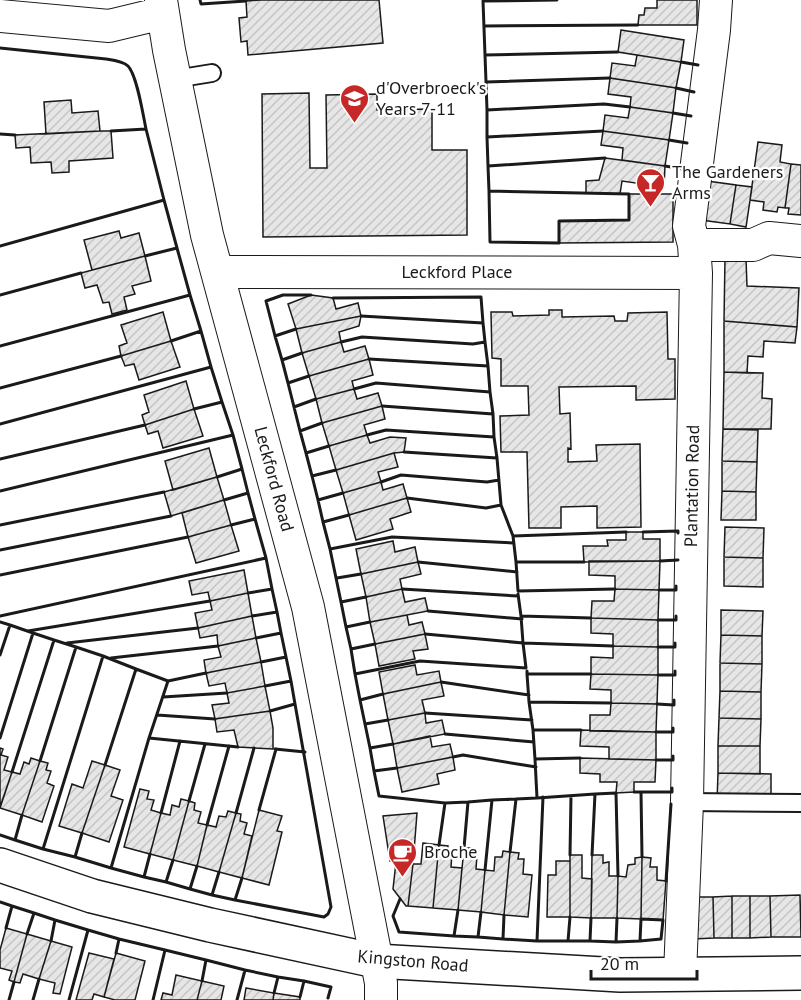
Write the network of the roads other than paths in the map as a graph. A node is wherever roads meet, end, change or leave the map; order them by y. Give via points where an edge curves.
1 (716, 0) edge
2 (162, 7) edge
3 (0, 16) edge
4 (212, 73) dead end
5 (176, 79) junction
6 (801, 241) edge
7 (695, 259) junction
8 (218, 272) junction
9 (687, 802) junction
10 (801, 803) edge
11 (0, 865) edge
12 (376, 960) junction
13 (801, 973) edge
14 (680, 974) junction
15 (381, 1000) edge

1 - 7 street, Plantation Road via 689,226
2 - 3 street via 110,26
2 - 5 street, Leckford Road
4 - 5 lane
5 - 8 street, Leckford Road
6 - 7 street, Leckford Place via 769,238
7 - 8 street, Leckford Place
7 - 9 street, Plantation Road
8 - 12 street, Leckford Road via 308,607
9 - 10 lane
9 - 14 street, Plantation Road
11 - 12 street, Kingston Road via 93,896
12 - 14 street, Kingston Road via 620,975
12 - 15 street, Leckford Road
13 - 14 street, Kingston Road

